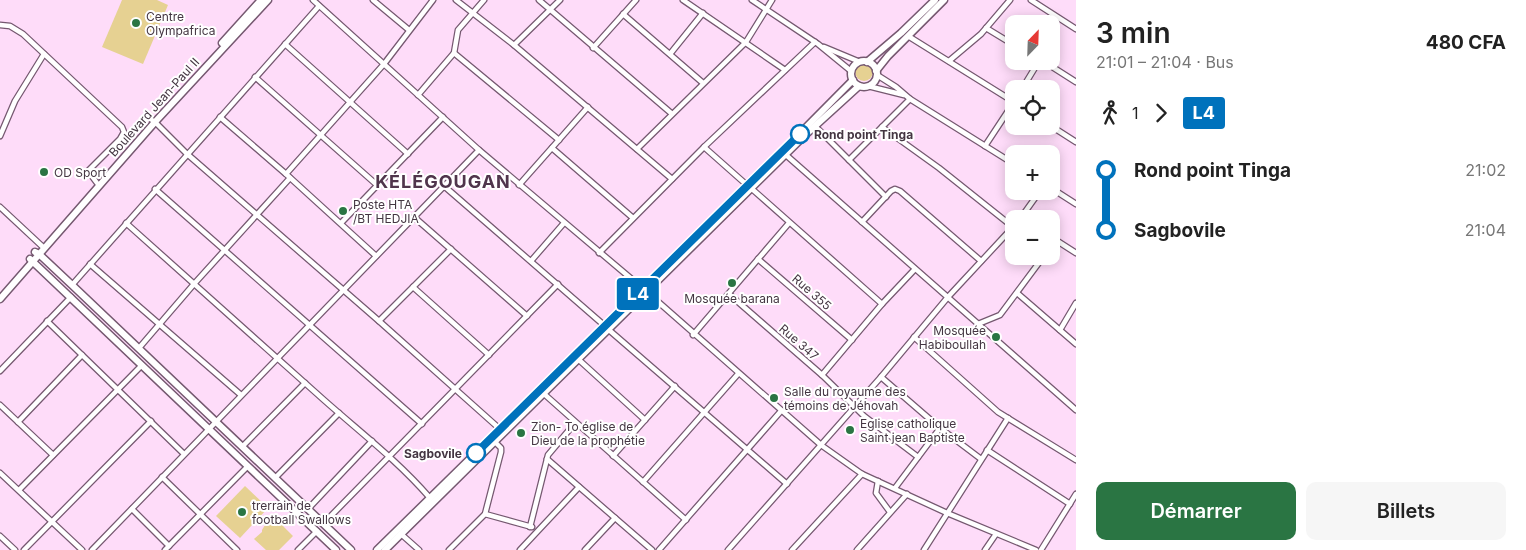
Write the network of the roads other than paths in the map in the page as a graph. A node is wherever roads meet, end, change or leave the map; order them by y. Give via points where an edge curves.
1 (261, 0) edge
2 (268, 0) edge
3 (313, 0) edge
4 (374, 0) edge
5 (433, 0) edge
6 (456, 0) edge
7 (484, 0) edge
8 (539, 0) edge
9 (560, 0) edge
10 (636, 0) edge
11 (683, 0) edge
12 (752, 0) edge
13 (772, 0) edge
14 (935, 0) edge
15 (944, 0) edge
16 (1010, 0) edge
17 (1031, 0) edge
18 (319, 6) junction
19 (766, 9) junction
20 (551, 10) junction
21 (472, 12) junction
22 (703, 13) junction
23 (623, 14) junction
24 (0, 25) edge
25 (986, 28) junction
26 (409, 30) junction
27 (1076, 30) edge
28 (908, 36) junction
29 (1005, 40) edge
30 (746, 42) junction
31 (817, 43) junction
32 (285, 44) junction
33 (514, 45) junction
34 (593, 48) junction
35 (454, 53) junction
36 (44, 54) junction
37 (670, 54) junction
38 (949, 61) junction
39 (863, 62) junction
40 (384, 64) junction
41 (785, 70) junction
42 (1057, 70) edge
43 (851, 71) junction
44 (876, 73) junction
45 (256, 77) junction
46 (853, 80) junction
47 (1076, 82) edge
48 (703, 83) junction
49 (859, 86) junction
50 (868, 86) junction
51 (418, 95) junction
52 (1005, 96) edge
53 (908, 97) junction
54 (351, 102) junction
55 (588, 107) junction
56 (671, 114) junction
57 (1005, 116) edge
58 (220, 117) junction
59 (443, 117) junction
60 (153, 121) junction
61 (815, 126) junction
62 (882, 127) junction
63 (1060, 132) edge
64 (321, 135) junction
65 (0, 136) edge
66 (559, 140) junction
67 (1076, 142) edge
68 (985, 146) junction
69 (704, 147) junction
70 (552, 148) junction
71 (636, 149) junction
72 (479, 150) junction
73 (186, 153) junction
74 (408, 154) junction
75 (786, 155) junction
76 (1005, 158) edge
77 (849, 160) junction
78 (288, 176) junction
79 (672, 179) junction
80 (97, 182) junction
81 (520, 184) junction
82 (377, 185) junction
83 (444, 186) junction
84 (750, 187) junction
85 (156, 189) junction
86 (1060, 194) edge
87 (886, 197) junction
88 (1076, 204) edge
89 (0, 208) edge
90 (257, 215) junction
91 (414, 217) junction
92 (633, 218) junction
93 (1005, 220) edge
94 (862, 222) junction
95 (126, 223) junction
96 (340, 223) junction
97 (564, 223) junction
98 (789, 223) junction
99 (1005, 235) edge
100 (1060, 244) edge
101 (43, 247) junction
102 (452, 249) junction
103 (225, 250) junction
104 (37, 253) junction
105 (599, 253) junction
106 (1076, 254) edge
107 (376, 256) junction
108 (758, 258) junction
109 (31, 260) junction
110 (531, 261) junction
111 (982, 261) junction
112 (90, 264) junction
113 (1037, 265) edge
114 (916, 269) junction
115 (72, 284) junction
116 (194, 284) junction
117 (558, 284) junction
118 (413, 287) junction
119 (343, 290) junction
120 (645, 291) junction
121 (1017, 293) junction
122 (0, 294) edge
123 (729, 294) junction
124 (71, 297) junction
125 (948, 297) junction
126 (0, 299) edge
127 (1076, 303) edge
128 (882, 304) junction
129 (527, 316) junction
130 (379, 320) junction
131 (46, 321) junction
132 (978, 324) junction
133 (158, 325) junction
134 (310, 325) junction
135 (607, 328) junction
136 (1060, 330) junction
137 (693, 335) junction
138 (914, 338) junction
139 (852, 340) junction
140 (1076, 344) edge
141 (139, 348) junction
142 (82, 355) junction
143 (489, 355) junction
144 (578, 356) junction
145 (277, 358) junction
146 (142, 365) junction
147 (0, 371) edge
148 (738, 374) junction
149 (822, 375) junction
150 (881, 377) junction
151 (305, 383) junction
152 (675, 386) junction
153 (118, 389) junction
154 (456, 389) junction
155 (542, 392) junction
156 (241, 395) junction
157 (0, 405) edge
158 (854, 406) junction
159 (1076, 410) edge
160 (781, 411) junction
161 (705, 412) junction
162 (338, 413) junction
163 (1008, 418) junction
164 (645, 420) junction
165 (151, 421) junction
166 (18, 422) junction
167 (216, 422) junction
168 (575, 423) junction
169 (422, 424) junction
170 (940, 428) junction
171 (208, 429) junction
172 (502, 431) junction
173 (372, 441) junction
174 (495, 442) junction
175 (821, 445) junction
176 (242, 447) junction
177 (748, 449) junction
178 (987, 450) junction
179 (184, 454) junction
180 (53, 455) junction
181 (613, 456) junction
182 (390, 457) junction
183 (918, 457) junction
184 (547, 459) junction
185 (980, 459) junction
186 (1076, 460) edge
187 (248, 466) junction
188 (0, 472) edge
189 (862, 474) junction
190 (162, 477) junction
191 (276, 477) junction
192 (878, 481) junction
193 (643, 482) junction
194 (787, 484) junction
195 (579, 487) junction
196 (895, 488) junction
197 (19, 490) junction
198 (907, 494) junction
199 (1076, 494) edge
200 (430, 498) junction
201 (1070, 504) junction
202 (132, 509) junction
203 (308, 509) junction
204 (890, 512) junction
205 (200, 513) junction
206 (947, 513) junction
207 (485, 514) junction
208 (614, 518) junction
209 (686, 520) junction
210 (52, 522) junction
211 (323, 524) junction
212 (530, 527) junction
213 (538, 529) junction
214 (317, 531) junction
215 (401, 534) junction
216 (996, 534) junction
217 (0, 536) edge
218 (167, 548) edge
219 (731, 549) edge
220 (15, 550) edge
221 (24, 550) edge
222 (82, 550) edge
223 (92, 550) edge
224 (236, 550) edge
225 (298, 550) edge
226 (336, 550) edge
227 (351, 550) edge
228 (377, 550) edge
229 (385, 550) edge
230 (419, 550) edge
231 (449, 550) edge
232 (520, 550) edge
233 (585, 550) edge
234 (652, 550) edge
235 (659, 550) edge
236 (792, 550) edge
237 (857, 550) edge
238 (924, 550) edge
239 (985, 550) edge
240 (1036, 550) edge
241 (1041, 550) edge

1 - 60 main road, Boulevard Jean-Paul II
2 - 60 main road, Boulevard Jean-Paul II
3 - 18 street
4 - 26 street
5 - 26 street
6 - 21 street
7 - 21 street
8 - 20 street
9 - 20 street
10 - 23 street
11 - 22 street
12 - 19 street
13 - 19 street
14 - 39 main road
15 - 28 main road
16 - 25 street
17 - 27 street
18 - 32 street
18 - 40 street
19 - 30 street
19 - 31 street
20 - 33 street
20 - 34 street
21 - 33 street
21 - 35 street via 458,30
22 - 30 street
22 - 37 street
23 - 34 street
23 - 37 street
24 - 36 street via 15,28
25 - 29 street
25 - 38 street
26 - 40 street
28 - 38 street
28 - 44 main road
30 - 41 street
30 - 48 street
31 - 39 street
31 - 41 street
31 - 43 street
32 - 45 street
32 - 54 street
33 - 55 street
34 - 56 street
35 - 51 street
35 - 66 street
36 - 65 street via 15,101
36 - 80 street via 122,127 124,132 120,139 88,171
37 - 48 street
38 - 52 street
39 - 43 main road
39 - 44 main road via 873,65
40 - 51 street
40 - 54 street
41 - 69 street
42 - 47 street
43 - 46 main road
44 - 50 main road via 874,82
44 - 53 street
45 - 58 street
45 - 64 street
46 - 49 main road
46 - 84 main road
48 - 56 street
49 - 50 main road
49 - 61 main road
50 - 53 street
51 - 59 street
53 - 62 street
53 - 68 street
54 - 64 street
54 - 74 street
55 - 66 street
55 - 71 street
56 - 71 street
57 - 68 street
58 - 73 street
58 - 78 street
59 - 72 street
59 - 74 street
60 - 73 street
60 - 80 main road, Boulevard Jean-Paul II
60 - 101 main road, Boulevard Jean-Paul II
61 - 75 main road
61 - 77 street
62 - 77 street
62 - 93 street
63 - 67 street
64 - 78 street
64 - 82 street
66 - 70 street
68 - 76 street
69 - 79 street
69 - 84 street
70 - 81 street
70 - 92 street
71 - 79 street
72 - 81 street
72 - 83 street
73 - 85 street
73 - 90 street
74 - 82 street
75 - 84 main road
75 - 94 street
77 - 87 street
78 - 90 street
78 - 96 street
79 - 92 street
80 - 101 main road, Boulevard Jean-Paul II
81 - 97 street
82 - 96 street
83 - 91 street
83 - 110 street
84 - 98 street
84 - 120 main road
85 - 95 street
85 - 103 street
86 - 88 street
87 - 94 street
87 - 111 street via 895,189 900,190
89 - 101 street
90 - 103 street
90 - 119 street
91 - 102 street
91 - 107 street
92 - 105 street
94 - 114 street
95 - 112 street
95 - 116 street
96 - 107 street
97 - 105 street
97 - 110 street
98 - 108 street
98 - 128 street
99 - 111 street
100 - 106 street
101 - 104 main road, Boulevard Jean-Paul II
102 - 118 street
102 - 129 street
103 - 116 street
103 - 134 street
104 - 109 main road, Boulevard Jean-Paul II
104 - 115 main road
105 - 120 street
107 - 119 street
108 - 123 street
108 - 139 street, Rue 355
109 - 122 main road, Boulevard Jean-Paul II
109 - 124 main road
109 - 126 main road, Boulevard Jean-Paul II
110 - 117 street
111 - 125 street
112 - 115 street
112 - 133 street
113 - 121 street
114 - 125 street
114 - 128 street
115 - 141 main road
116 - 133 street
116 - 145 street
117 - 129 street
117 - 135 street
118 - 130 street
118 - 143 street
119 - 130 street
119 - 134 street
120 - 135 main road
120 - 137 street
121 - 132 street via 1000,315
121 - 136 street
123 - 137 street
123 - 149 street, Rue 347
124 - 131 street
124 - 146 main road
125 - 132 street
125 - 138 street
127 - 136 street
128 - 139 street
129 - 143 street
130 - 154 street
131 - 142 street
131 - 147 street
132 - 159 street
133 - 141 street
133 - 156 street
134 - 145 street
134 - 169 street
135 - 144 main road
135 - 152 street
136 - 140 street
137 - 148 street
138 - 150 street
138 - 163 street
139 - 149 street
141 - 167 main road
142 - 153 street
142 - 166 street
143 - 154 street
144 - 155 main road
144 - 164 street
145 - 151 street
145 - 156 street
146 - 153 street
146 - 171 main road
148 - 160 street
148 - 161 street
149 - 158 street, Rue 347
150 - 158 street
150 - 170 street
151 - 162 street
151 - 176 street
152 - 161 street
152 - 164 street
153 - 165 street
153 - 180 street
154 - 169 street
154 - 172 street
155 - 168 street
155 - 172 main road
156 - 167 street
157 - 166 street
158 - 175 street
158 - 183 street, Rue 347
160 - 175 street
160 - 177 street
161 - 177 street
161 - 193 street
162 - 173 street
162 - 191 street
163 - 178 street
163 - 186 street
164 - 181 street
165 - 179 street
165 - 210 street
166 - 180 street
167 - 171 street
167 - 176 main road
168 - 181 street
168 - 184 street via 553,447
169 - 182 street
170 - 183 street
170 - 185 street
171 - 179 street
171 - 187 main road
172 - 174 main road
172 - 200 main road
173 - 182 street
173 - 203 street
174 - 207 street via 501,452
174 - 215 main road
175 - 189 street
175 - 194 street
176 - 191 main road
177 - 194 street
177 - 209 street
178 - 185 street
178 - 201 street
179 - 190 street
180 - 197 street
181 - 193 street
182 - 200 street
182 - 211 street
183 - 196 street
184 - 195 street
184 - 212 street
185 - 206 street
187 - 205 street
187 - 214 main road
188 - 197 street
189 - 192 street
189 - 236 street
190 - 202 street
190 - 205 street
191 - 203 main road
192 - 196 street
192 - 204 street via 876,494
193 - 209 street
194 - 219 street
195 - 208 street
195 - 213 street
196 - 198 street
197 - 210 street
198 - 204 street
198 - 206 street
199 - 201 street
200 - 228 main road
201 - 241 street
202 - 218 street
202 - 223 street
203 - 211 main road
204 - 237 street
205 - 218 street
205 - 224 street
206 - 216 street
206 - 238 street
207 - 212 street
207 - 231 street
208 - 233 street
208 - 234 street
209 - 235 street
210 - 221 street
210 - 222 street
211 - 227 main road
212 - 213 street
213 - 232 street
214 - 225 street
214 - 226 main road
215 - 229 main road
215 - 230 street
216 - 239 street
216 - 240 street
217 - 220 street

